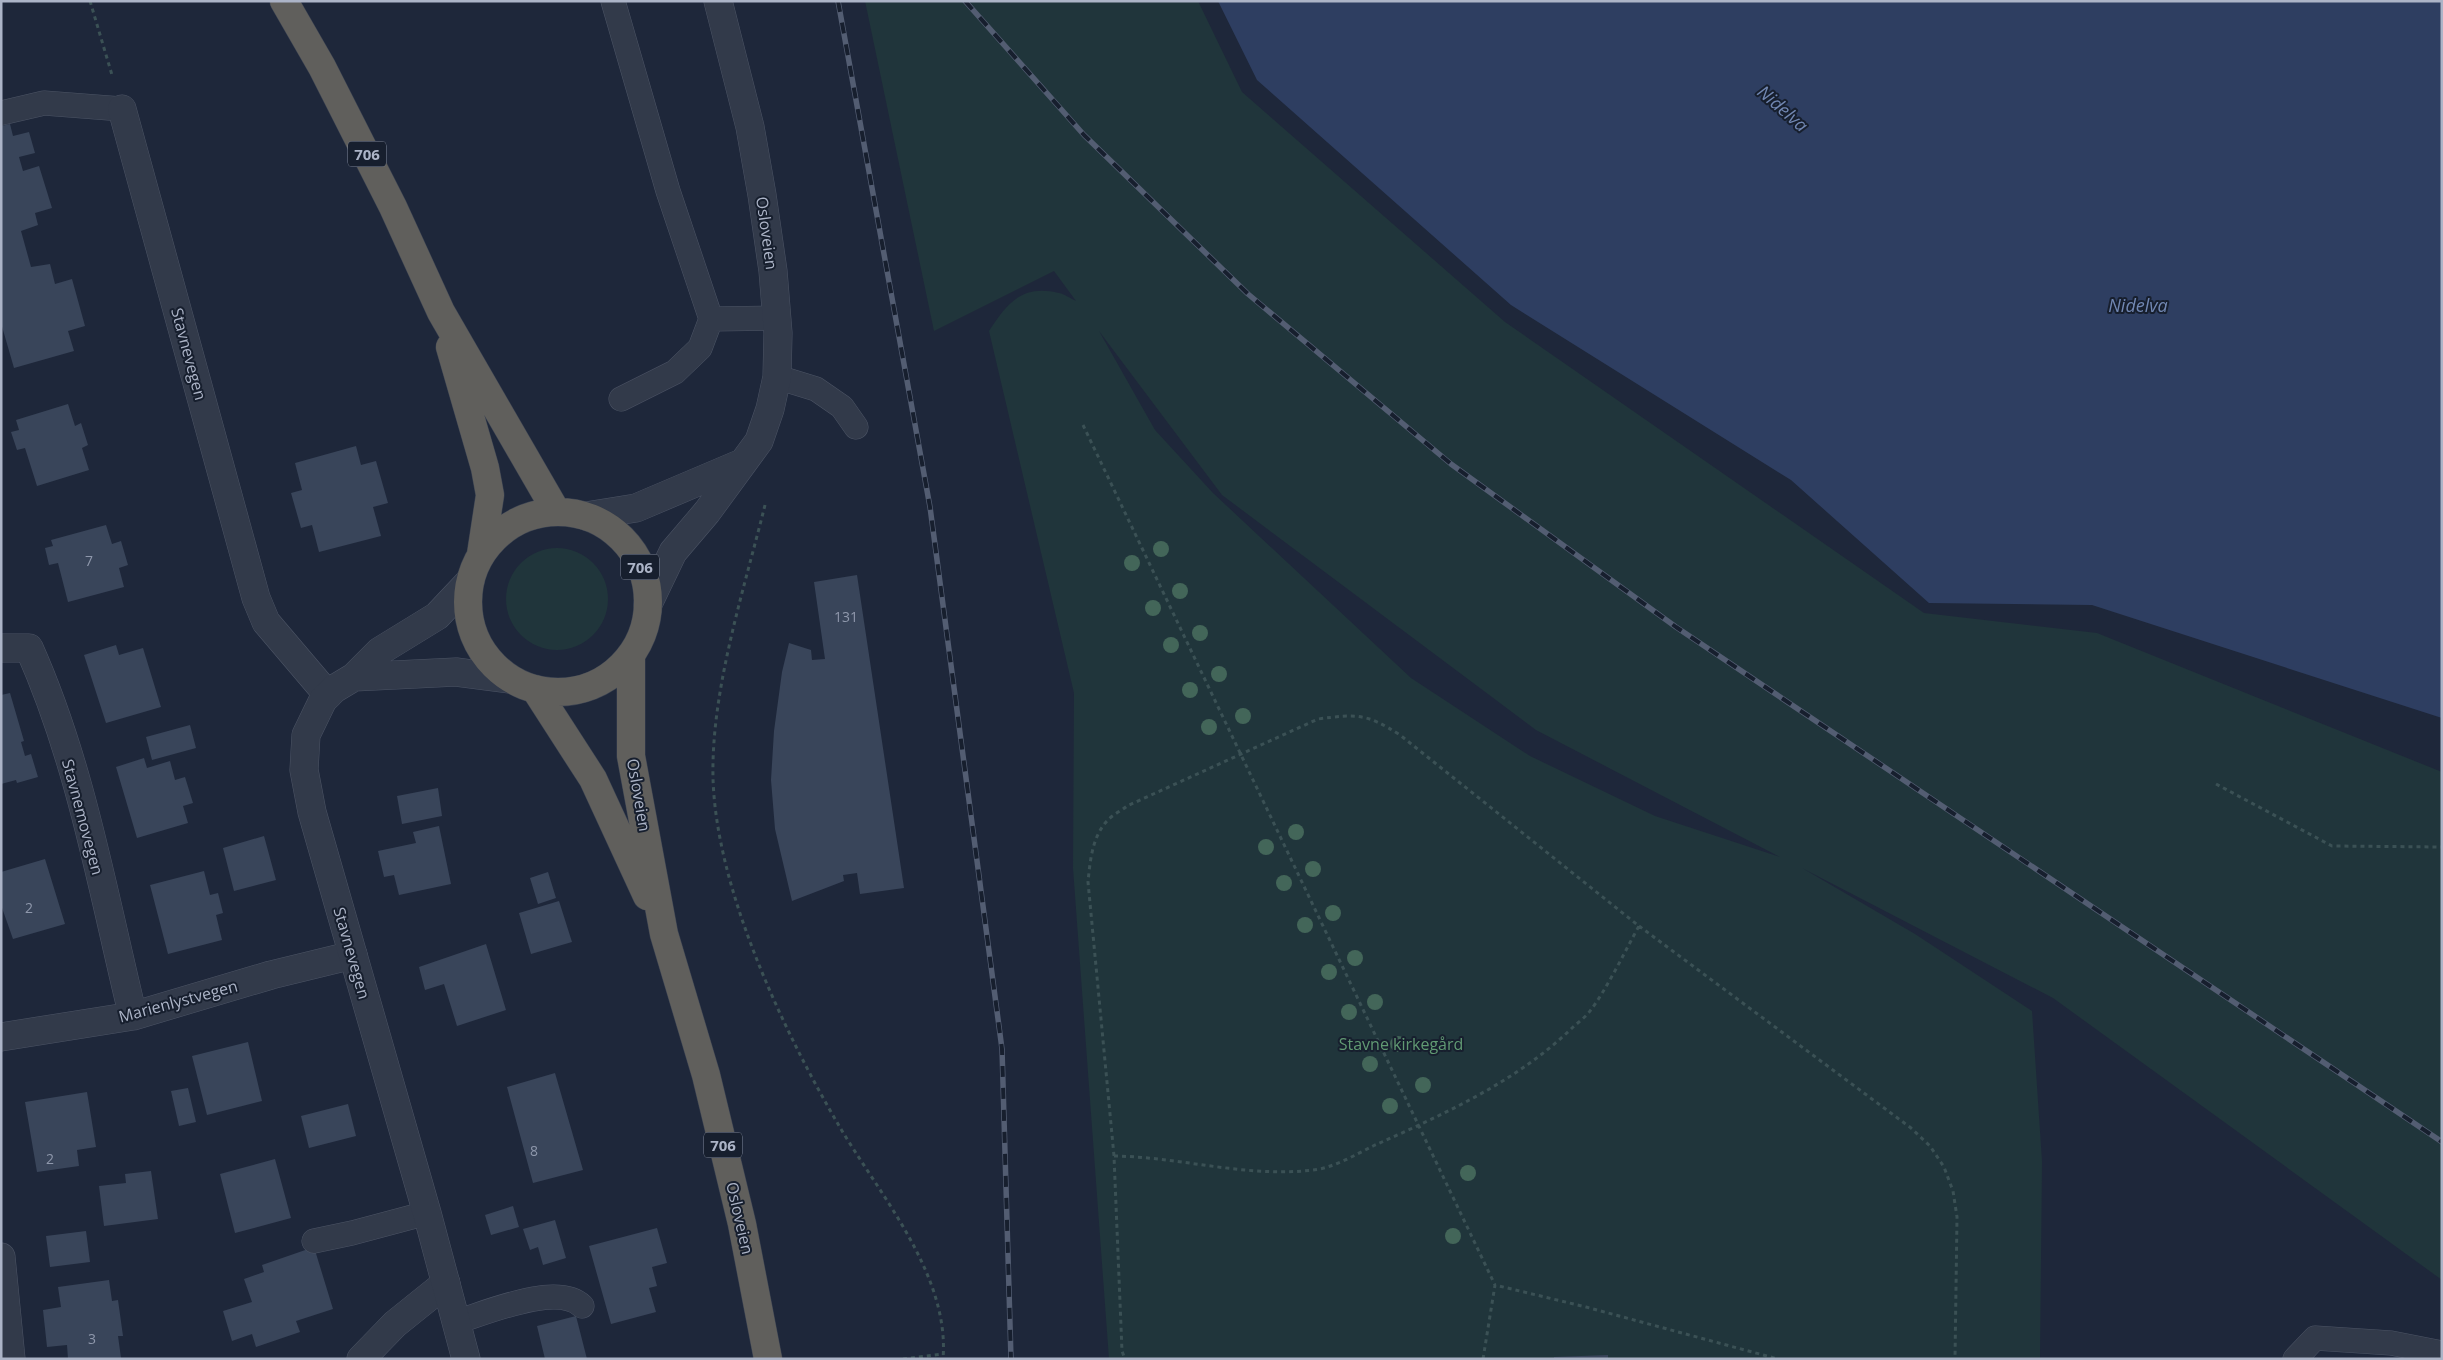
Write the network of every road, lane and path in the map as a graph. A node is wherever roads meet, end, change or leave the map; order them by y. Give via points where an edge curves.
1 (90, 1) edge
2 (284, 1) edge
3 (613, 1) edge
4 (718, 1) edge
5 (122, 109) junction
6 (1, 113) edge
7 (441, 312) junction
8 (777, 318) junction
9 (711, 319) junction
10 (778, 377) junction
11 (621, 399) dead end
12 (1083, 425) dead end
13 (856, 427) dead end
14 (743, 462) junction
15 (765, 505) dead end
16 (556, 512) junction
17 (586, 516) junction
18 (481, 554) junction
19 (470, 581) junction
20 (648, 604) junction
21 (1, 648) edge
22 (631, 655) junction
23 (354, 677) junction
24 (510, 679) junction
25 (535, 689) junction
26 (328, 695) junction
27 (1240, 753) junction
28 (2216, 784) dead end
29 (2442, 847) edge
30 (1639, 926) junction
31 (664, 934) junction
32 (353, 955) junction
33 (133, 1016) junction
34 (1, 1037) edge
35 (1418, 1126) junction
36 (1114, 1156) junction
37 (427, 1213) junction
38 (314, 1241) dead end
39 (1, 1257) edge
40 (446, 1283) junction
41 (1495, 1285) junction
42 (582, 1306) dead end
43 (456, 1322) junction
44 (2442, 1353) edge
45 (943, 1354) junction
46 (12, 1359) edge
47 (361, 1359) edge
48 (466, 1359) edge
49 (768, 1359) edge
50 (903, 1359) edge
51 (943, 1359) edge
52 (1125, 1359) edge
53 (1483, 1359) edge
54 (1778, 1359) edge
55 (1955, 1359) edge
56 (2295, 1359) edge

1 - 5 path
2 - 7 highway, 706 via 322,66 393,207
3 - 9 lane via 668,191
4 - 8 street, Osloveien via 750,127 773,271
5 - 6 lane via 44,103
5 - 26 street, Stavnevegen via 256,598 266,622
7 - 16 highway, 706
7 - 18 highway, 706 via 490,495
8 - 9 lane
8 - 10 street, Osloveien
9 - 11 lane via 700,348 675,372
10 - 13 lane via 816,389 842,407
10 - 14 street, Osloveien via 759,441
12 - 27 path
14 - 17 street, Osloveien via 636,508
14 - 20 street, Osloveien via 673,552
15 - 45 path via 718,704 713,777 723,855 768,987 838,1125 922,1263 934,1297
16 - 17 highway, 706
16 - 18 highway, 706 via 517,522 500,532
17 - 20 highway, 706 via 613,530 634,553 645,578
18 - 19 highway, 706
19 - 23 street, Stavnevegen via 437,616 380,652
19 - 24 highway, 706 via 468,609 474,638 489,661
20 - 22 highway, 706 via 644,630
21 - 33 street, Stavnemovegen via 29,648 40,674 77,783
22 - 25 highway, 706 via 612,674 589,687 562,692
22 - 31 highway, Osloveien / 706 via 632,756
23 - 24 street, Stavnevegen via 456,672
23 - 26 street, Stavnevegen
24 - 25 highway, 706
25 - 31 highway, Osloveien / 706 via 593,778
26 - 32 street, Stavnevegen via 314,714 306,734 304,770 312,812
27 - 30 path via 1318,719 1348,715 1376,720 1400,735
27 - 35 path
27 - 36 path via 1127,806 1107,821 1096,840 1088,882
28 - 29 path via 2332,846
30 - 35 path via 1590,1011 1549,1050 1496,1084
30 - 55 path via 1911,1128 1930,1146 1944,1167 1953,1191 1957,1217
31 - 49 highway, Osloveien / 706 via 706,1075 742,1224
32 - 33 street, Marienlystvegen
32 - 37 street, Stavnevegen
33 - 34 street, Marienlystvegen
35 - 36 path via 1316,1170 1243,1172 1148,1157
35 - 41 path
36 - 52 path via 1122,1352
37 - 38 lane
37 - 40 street, Stavnevegen
39 - 46 street
40 - 43 street, Stavnevegen
40 - 47 street via 394,1324
41 - 53 path
41 - 54 path
42 - 43 lane via 576,1300 549,1297
43 - 48 street, Stavnevegen
44 - 56 lane via 2391,1343 2315,1338
45 - 50 path
45 - 51 path

